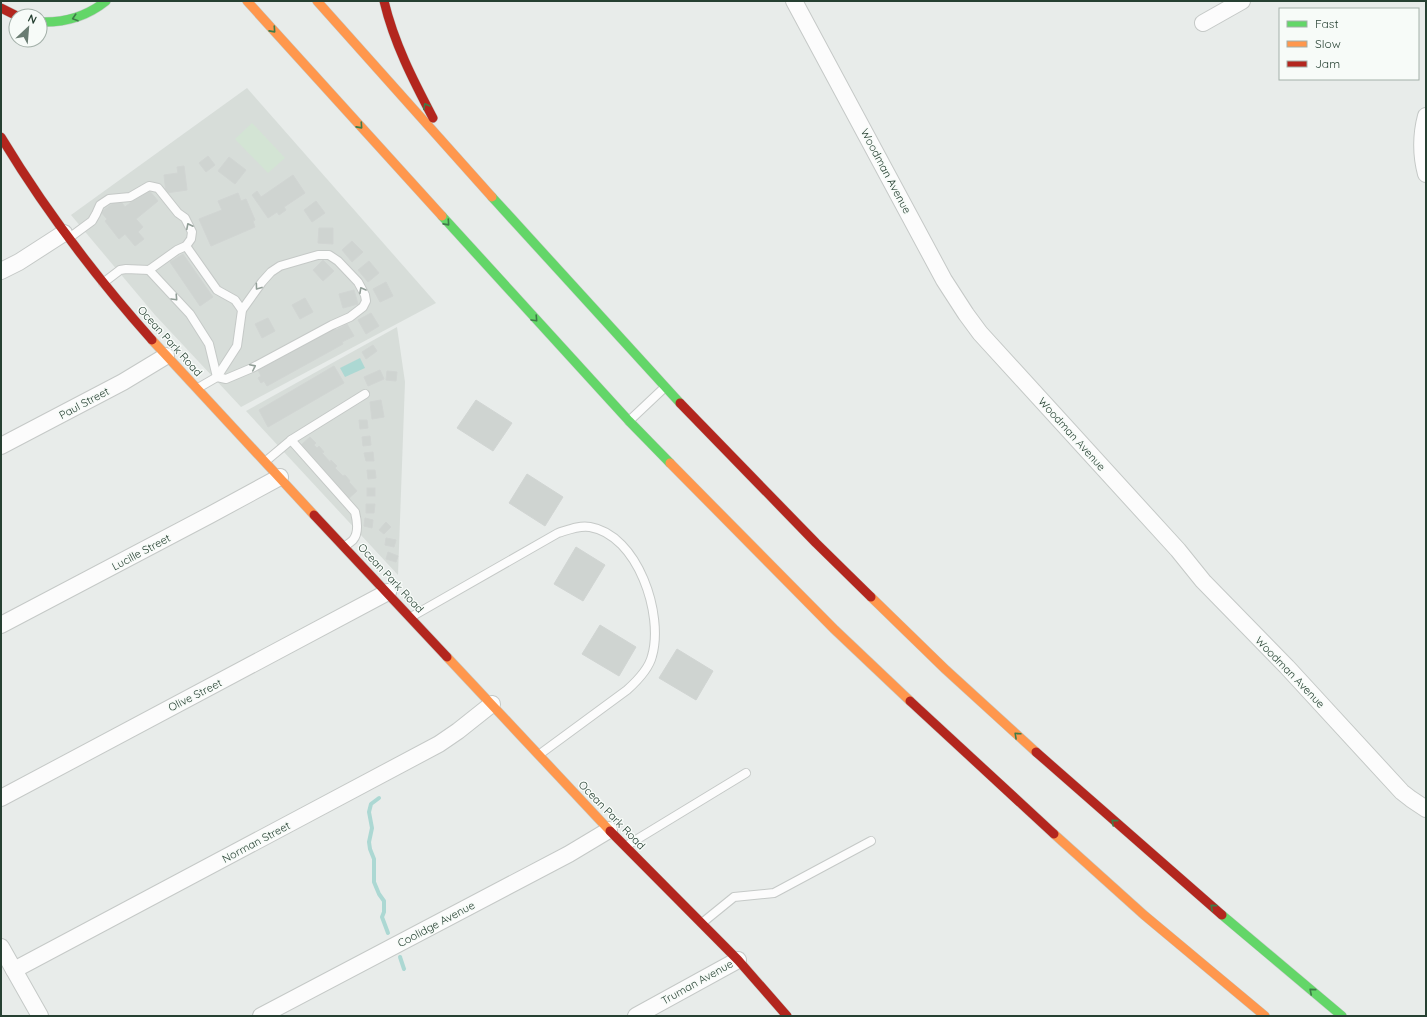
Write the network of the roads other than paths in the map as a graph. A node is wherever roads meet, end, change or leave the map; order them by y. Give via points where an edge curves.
1 (106, 1) edge
2 (247, 1) edge
3 (317, 1) edge
4 (384, 1) edge
5 (794, 1) edge
6 (1242, 1) edge
7 (48, 22) edge
8 (1203, 23) dead end
9 (1426, 116) edge
10 (1, 137) edge
11 (452, 153) junction
12 (1426, 174) edge
13 (66, 236) junction
14 (186, 246) junction
15 (149, 270) junction
16 (1, 271) edge
17 (103, 284) junction
18 (242, 310) junction
19 (166, 356) junction
20 (217, 377) junction
21 (665, 388) junction
22 (197, 389) junction
23 (365, 394) dead end
24 (629, 421) junction
25 (291, 440) junction
26 (1, 446) edge
27 (265, 461) junction
28 (280, 477) junction
29 (344, 546) junction
30 (388, 592) junction
31 (411, 617) junction
32 (1, 625) edge
33 (492, 704) junction
34 (539, 754) junction
35 (746, 773) dead end
36 (1, 798) edge
37 (1426, 809) edge
38 (609, 830) junction
39 (871, 841) dead end
40 (626, 847) junction
41 (702, 923) junction
42 (1, 947) edge
43 (738, 960) junction
44 (14, 970) junction
45 (40, 1016) edge
46 (261, 1016) edge
47 (636, 1016) edge
48 (787, 1016) edge
49 (1265, 1016) edge
50 (1342, 1016) edge

1 -> 7 main road via 77,18
2 -> 24 main road
3 - 11 main road
11 -> 4 main road via 403,60
5 - 37 street, Woodman Avenue via 944,280 980,333 1178,550 1203,581 1287,667 1402,792
6 - 8 street
9 - 12 street via 1422,148
10 - 13 main road, Ocean Park Road
11 - 21 main road
14 -> 13 lane via 192,236 191,227 160,190 153,186 130,197 109,198 100,205 92,221
13 - 16 street
13 - 17 main road, Ocean Park Road
14 - 15 lane
14 - 18 lane via 217,290 235,300
15 - 17 lane via 120,270
15 -> 20 lane via 190,314 209,344
17 - 19 main road, Ocean Park Road
18 - 20 lane via 237,346
20 -> 18 lane via 226,379 252,368 350,317 363,307 366,301 358,282 338,261 329,255 318,255 280,266 271,272
19 - 22 main road, Ocean Park Road
19 - 26 street, Paul Street
20 - 22 lane
21 - 24 lane
50 -> 21 main road via 1039,756 887,613
22 - 27 main road, Ocean Park Road
23 - 25 lane
24 - 49 main road via 834,629 986,772 1144,915
25 - 27 lane
25 - 29 lane via 355,512 356,535
27 - 28 main road, Ocean Park Road
28 - 29 main road, Ocean Park Road
28 - 32 street, Lucille Street
29 - 30 main road, Ocean Park Road
30 - 31 main road, Ocean Park Road
30 - 36 street, Olive Street
31 - 33 main road, Ocean Park Road
31 - 34 lane via 569,529 591,527 602,531 623,546 642,574 653,607 655,646 652,658 627,690
33 - 34 main road, Ocean Park Road
33 - 44 street, Norman Street via 439,744
34 - 38 main road, Ocean Park Road
35 - 40 lane
38 - 40 main road, Ocean Park Road
38 - 46 street, Coolidge Avenue via 569,854
39 - 41 lane via 774,893 734,897
40 - 41 main road, Ocean Park Road
41 - 43 main road, Ocean Park Road
42 - 44 street
43 - 47 street, Truman Avenue
43 - 48 main road, Ocean Park Road
44 - 45 street

